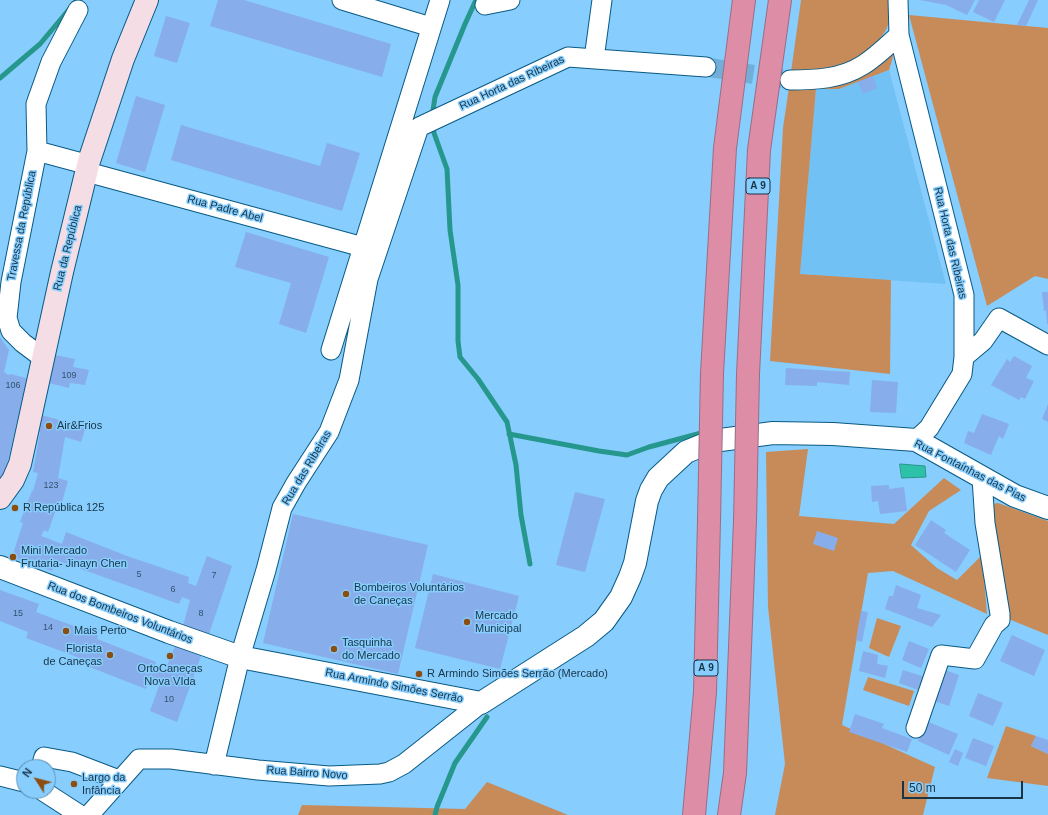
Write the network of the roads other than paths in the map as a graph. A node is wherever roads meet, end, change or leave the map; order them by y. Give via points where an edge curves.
1 (147, 0) edge
2 (342, 0) edge
3 (440, 0) edge
4 (510, 0) edge
5 (602, 0) edge
6 (744, 0) edge
7 (780, 0) edge
8 (898, 0) edge
9 (485, 5) dead end
10 (78, 10) dead end
11 (431, 27) junction
12 (899, 35) junction
13 (594, 59) junction
14 (706, 67) tunnel mouth
15 (790, 80) tunnel mouth
16 (419, 127) joint
17 (37, 151) junction
18 (88, 168) junction
19 (363, 247) junction
20 (1048, 344) edge
21 (331, 350) dead end
22 (964, 357) junction
23 (43, 358) junction
24 (916, 440) junction
25 (982, 478) junction
26 (0, 498) edge
27 (1048, 508) edge
28 (0, 567) edge
29 (240, 657) junction
30 (481, 703) junction
31 (916, 728) dead end
32 (43, 759) edge
33 (55, 759) edge
34 (56, 759) edge
35 (214, 764) junction
36 (0, 776) edge
37 (16, 780) edge
38 (119, 780) junction
39 (55, 799) edge
40 (80, 815) edge
41 (89, 815) edge
42 (694, 815) edge
43 (729, 815) edge

1 - 18 main road, Rua da República via 124,59
2 - 11 street
3 - 11 street
4 - 9 street
5 - 13 street
6 - 42 highway, A 9, bridge via 725,148 712,373 705,692
7 - 43 highway, A 9, bridge via 759,150 748,374 735,772
8 - 12 street, Rua Horta das Ribeiras
10 - 17 street, Travessa da República via 51,62 36,104
11 - 19 street
12 - 15 street via 864,65 845,74 818,79
12 - 22 street, Rua Horta das Ribeiras via 964,295
13 - 14 street, Rua Horta das Ribeiras
13 - 16 street, Rua Horta das Ribeiras via 568,57
16 - 29 street, Rua das Ribeiras via 368,279 349,380 329,432 282,508
17 - 18 street
17 - 23 street, Travessa da República via 11,282 7,318 12,331
18 - 19 street, Rua Padre Abel
18 - 23 main road, Rua da República
19 - 21 street
20 - 22 street via 999,318 983,341
22 - 24 street, Rua Horta das Ribeiras via 962,374 950,395 929,428
23 - 26 main road, Rua da República via 20,464 13,480
24 - 25 street, Rua Fontaínhas das Pias
24 - 30 street, Rua Fontaínhas das Pias via 833,434 773,434 713,441 686,452 658,478 651,490 635,563 621,597 604,621 586,636
25 - 27 street, Rua Fontaínhas das Pias via 1015,496
25 - 31 street via 985,523 1000,620 994,625 975,658 941,655
28 - 29 street, Rua dos Bombeiros Voluntários
29 - 30 street, Rua Armindo Simões Serrão
29 - 35 street, Rua das Ribeiras
30 - 35 street, Rua Bairro Novo via 426,748 389,772 328,776
32 - 33 street
34 - 38 street via 72,762
35 - 38 street, Rua Bairro Novo via 171,759 140,759
36 - 37 street
38 - 41 street
39 - 40 street

